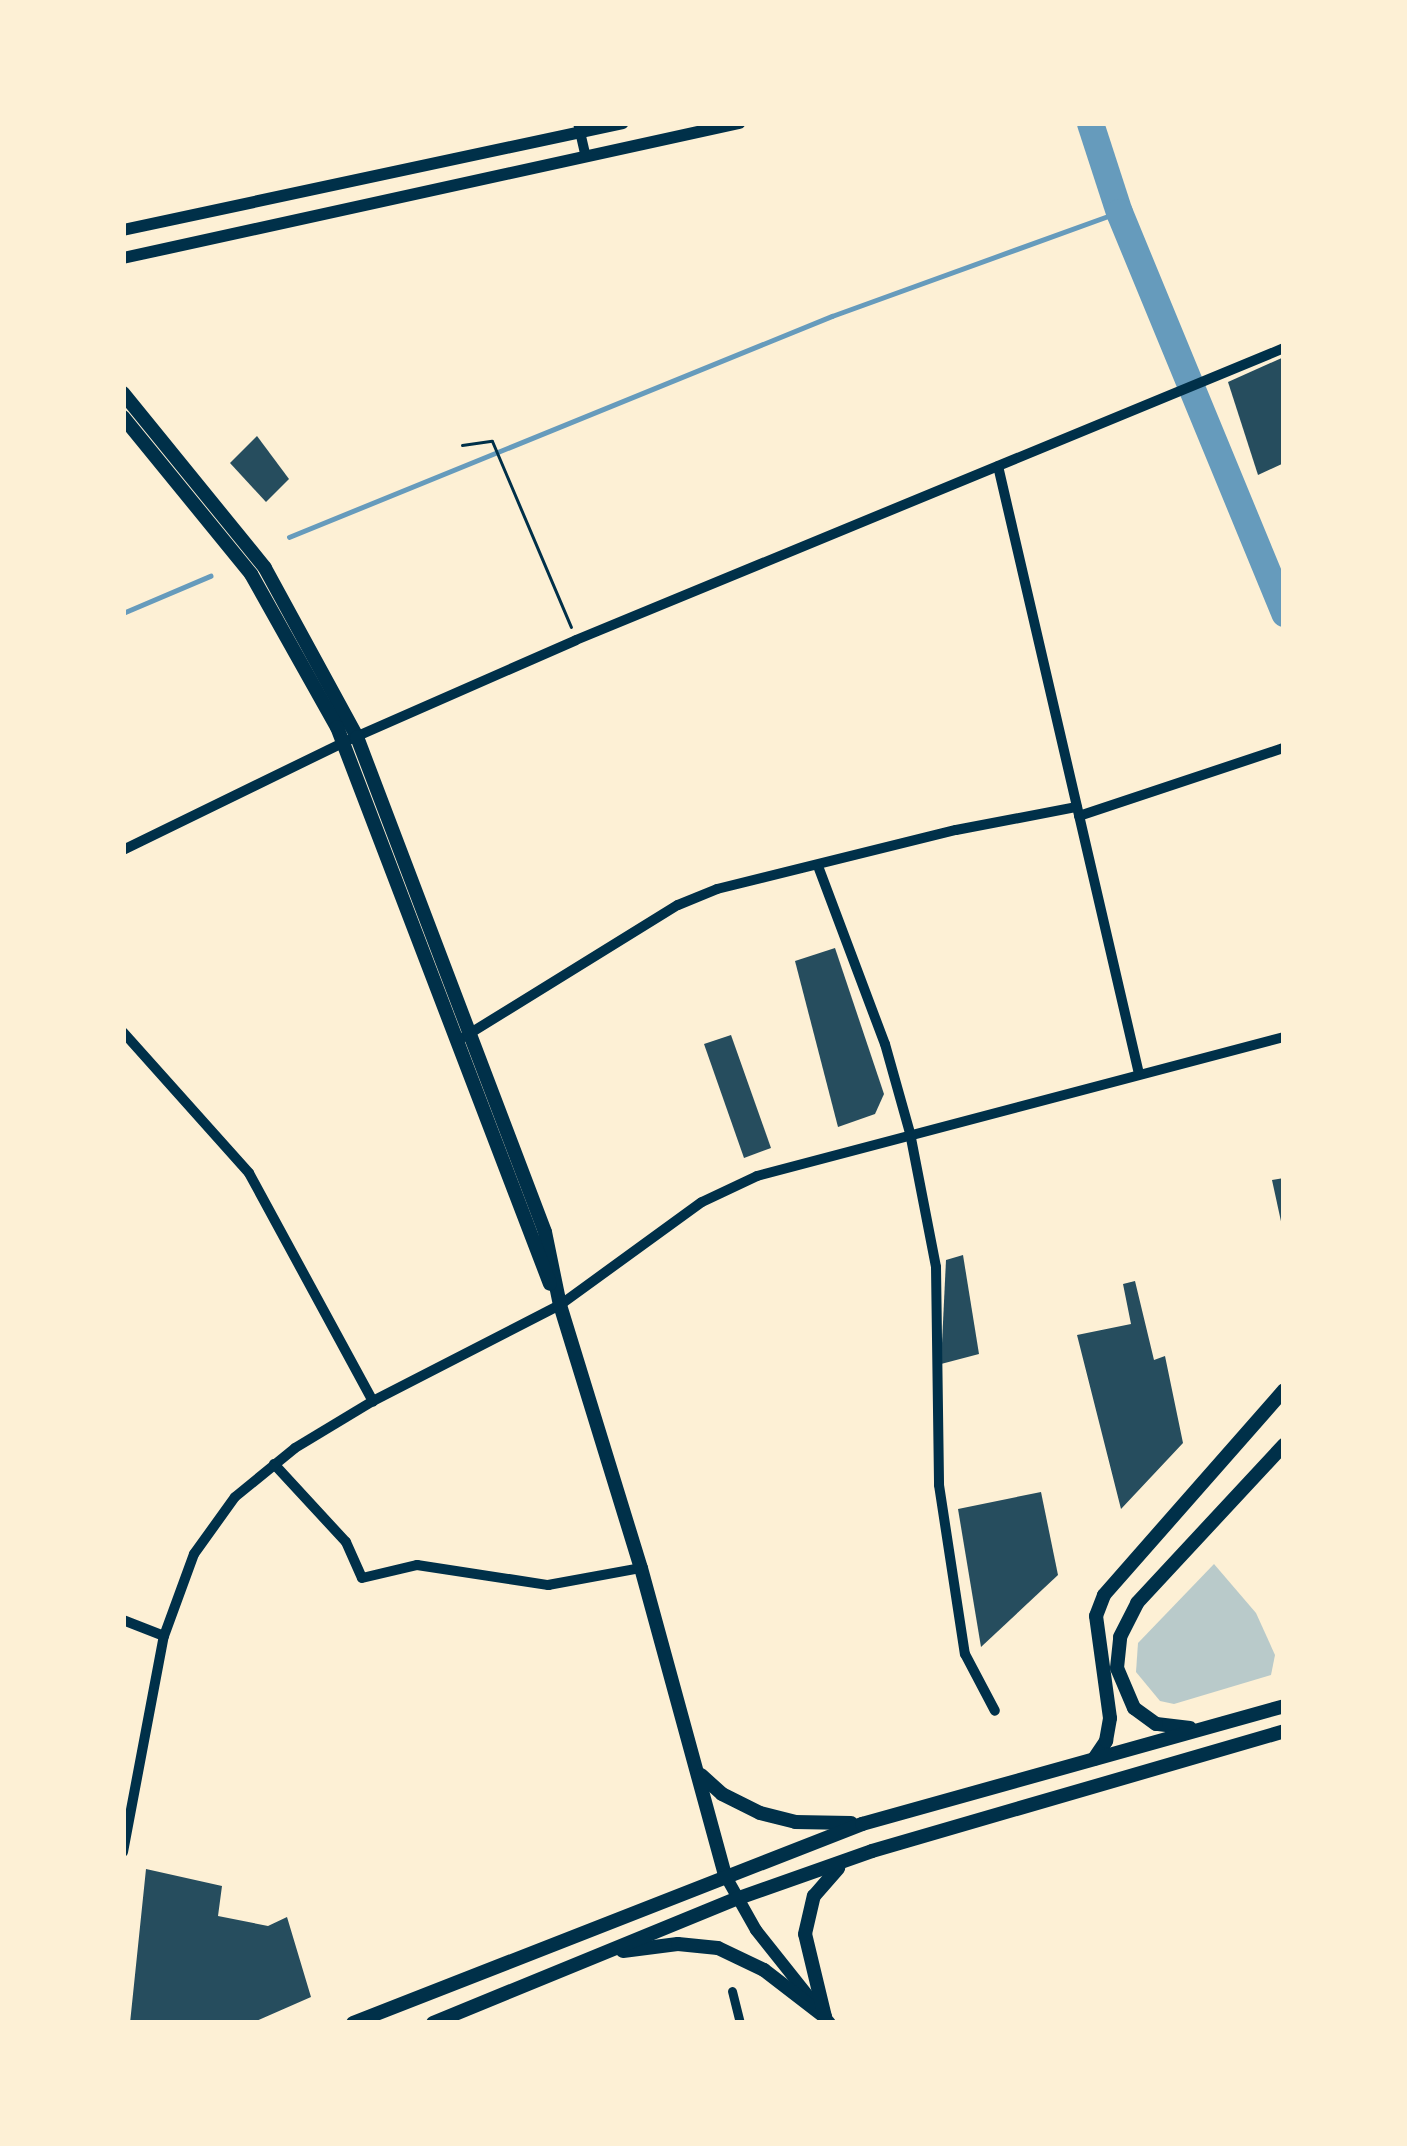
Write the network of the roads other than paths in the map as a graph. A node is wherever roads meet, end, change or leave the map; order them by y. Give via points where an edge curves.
1 (622, 123) edge
2 (739, 123) edge
3 (579, 128) edge
4 (586, 157) junction
5 (123, 230) edge
6 (123, 258) edge
7 (1284, 348) edge
8 (123, 393) edge
9 (123, 417) edge
10 (998, 466) junction
11 (231, 533) junction
12 (351, 739) junction
13 (1284, 748) edge
14 (1078, 811) junction
15 (123, 850) edge
16 (818, 866) junction
17 (123, 1032) edge
18 (471, 1033) junction
19 (1284, 1037) edge
20 (456, 1042) junction
21 (1139, 1074) junction
22 (910, 1133) junction
23 (560, 1304) junction
24 (1284, 1390) edge
25 (373, 1401) junction
26 (1284, 1445) edge
27 (274, 1464) junction
28 (641, 1568) junction
29 (123, 1620) edge
30 (164, 1636) junction
31 (1284, 1706) edge
32 (994, 1711) dead end
33 (1211, 1727) junction
34 (1284, 1731) edge
35 (1094, 1759) junction
36 (698, 1773) junction
37 (862, 1823) junction
38 (123, 1852) edge
39 (848, 1859) junction
40 (724, 1875) junction
41 (736, 1899) junction
42 (606, 1952) junction
43 (732, 1991) dead end
44 (828, 2020) edge
45 (352, 2023) edge
46 (433, 2023) edge
47 (740, 2023) edge

1 - 3 main road
2 - 4 main road
3 - 4 street
3 - 5 main road
4 - 6 main road
7 - 10 street
8 - 11 main road
9 - 11 main road
10 - 12 street
10 - 14 street
11 - 12 main road
12 - 15 street
12 - 18 main road
12 - 20 main road
13 - 14 street
14 - 16 street via 956,830
14 - 21 street
16 - 18 street via 678,905
16 - 22 street
17 - 25 street via 249,1173
18 - 20 street
18 - 23 main road via 545,1232
19 - 21 street
20 - 23 main road
21 - 22 street
22 - 23 street via 803,1160 722,1192
22 - 32 street via 936,1267 939,1486 968,1664
23 - 25 street
23 - 28 main road
24 - 35 main road via 1104,1594 1096,1616 1110,1718
25 - 27 street
26 - 33 main road via 1137,1603 1120,1637 1117,1668 1134,1708 1168,1728
27 - 28 street via 346,1543 362,1578 417,1565 548,1585
27 - 30 street via 202,1540
28 - 36 main road
29 - 30 street
30 - 38 street
31 - 33 main road
33 - 35 main road
34 - 39 main road
35 - 37 main road
36 - 37 main road via 760,1813
36 - 40 main road
37 - 40 main road
39 - 41 main road
39 - 44 main road via 827,1876 807,1917 808,1962
40 - 41 main road
40 - 45 main road
41 - 42 main road
41 - 44 main road
42 - 44 main road via 718,1948 764,1970
42 - 46 main road
43 - 47 street

